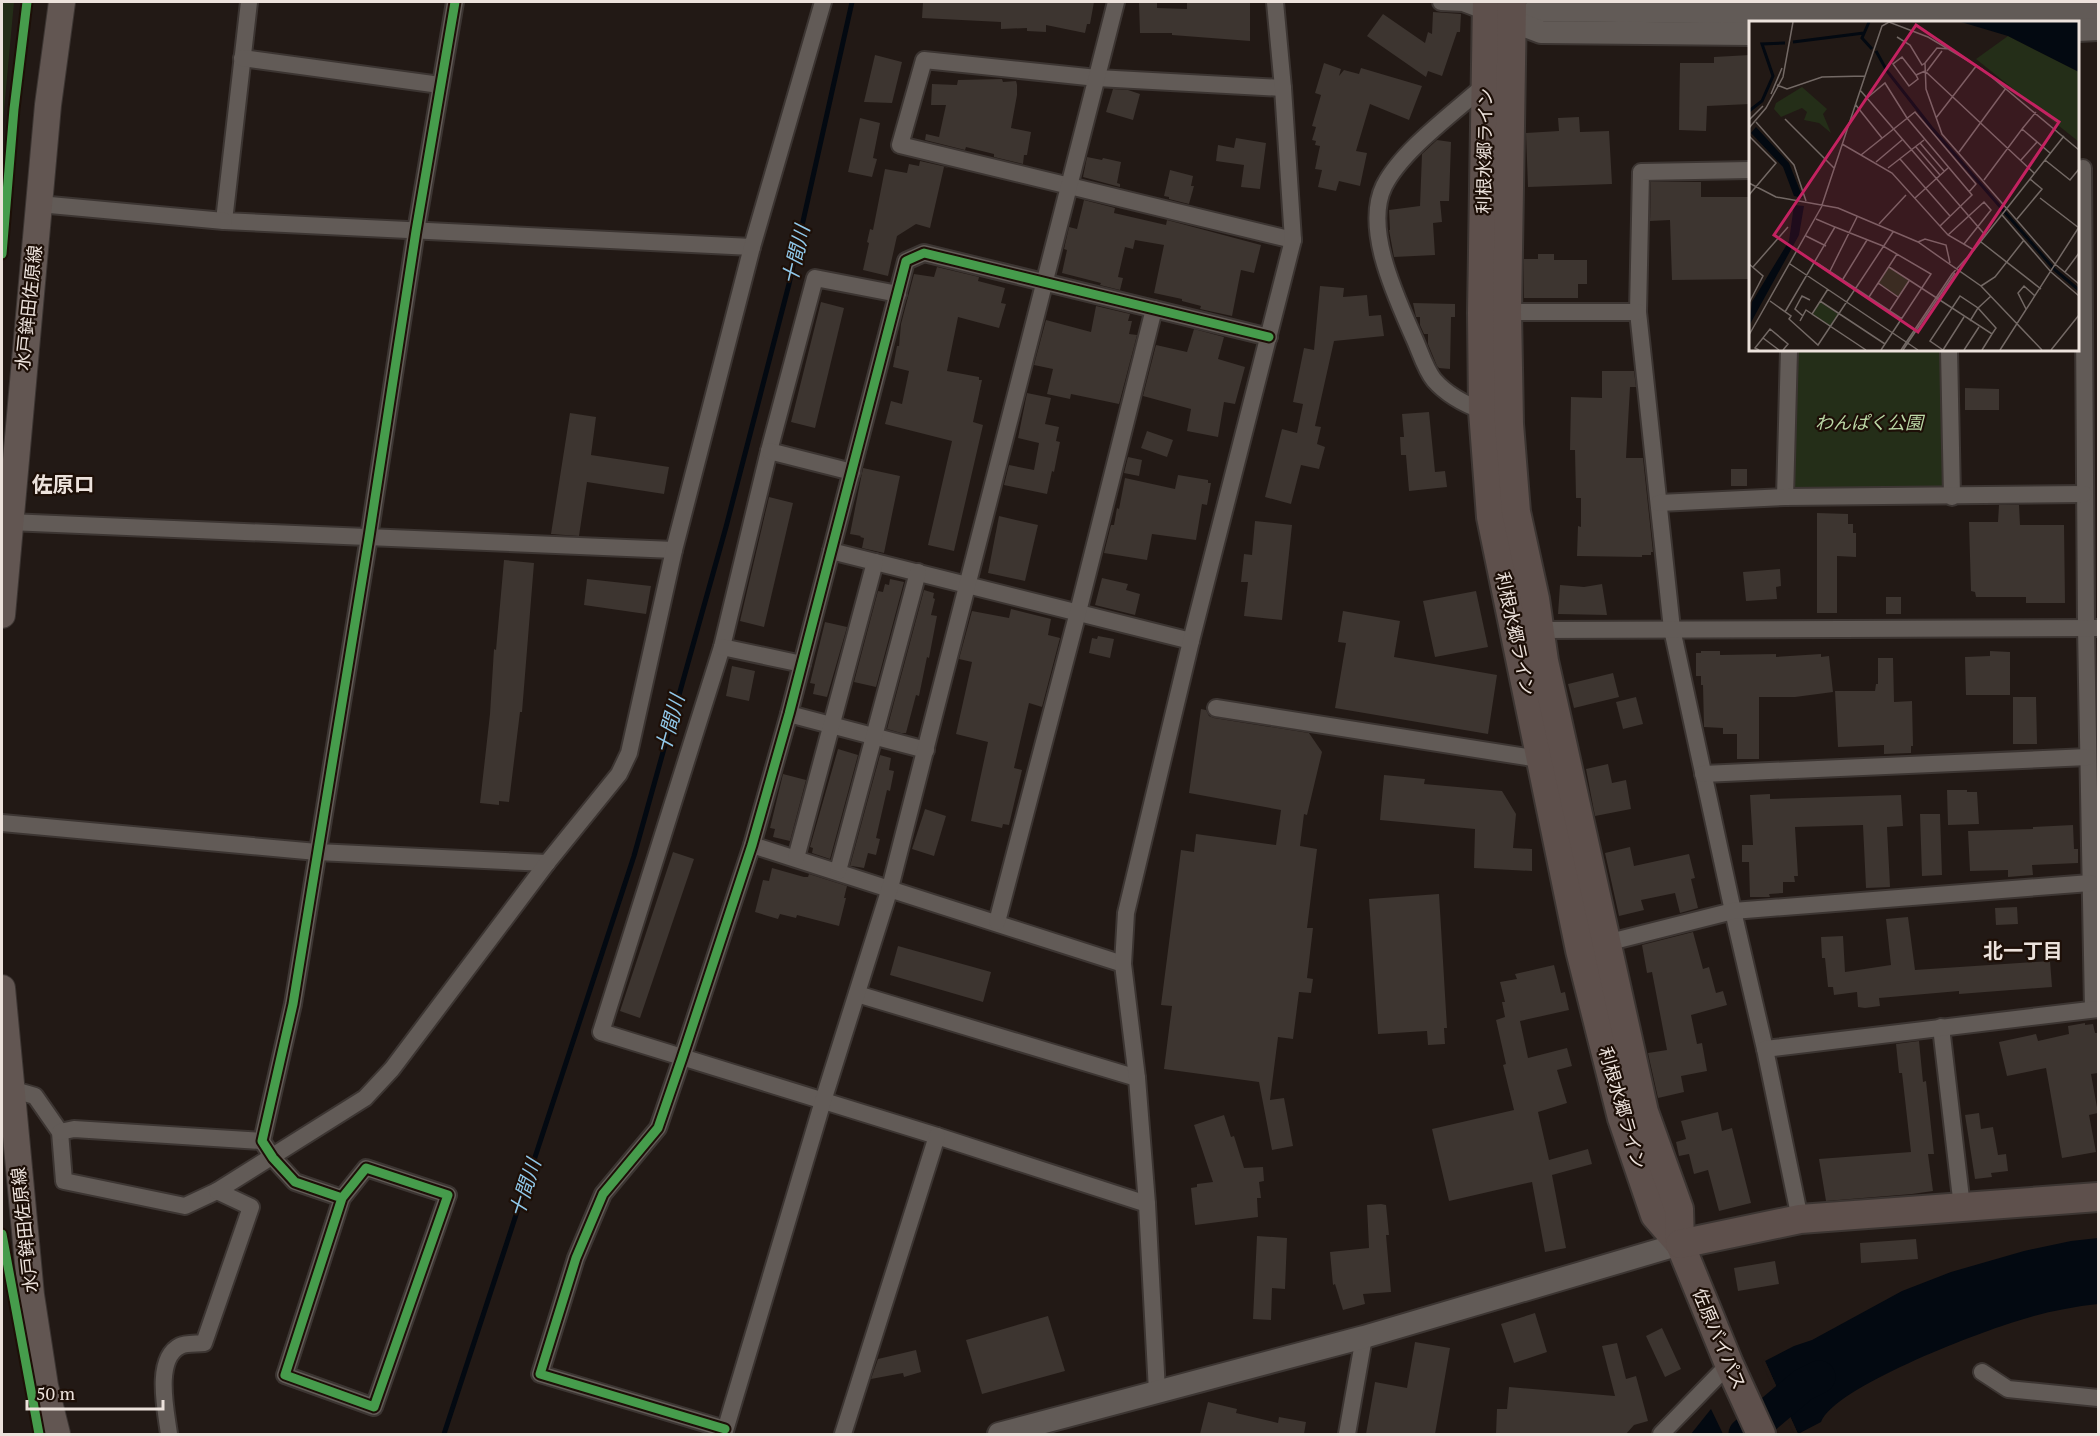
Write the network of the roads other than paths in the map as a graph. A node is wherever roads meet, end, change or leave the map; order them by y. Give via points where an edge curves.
1 (62, 2) edge
2 (249, 2) edge
3 (455, 2) edge
4 (823, 2) edge
5 (1116, 2) edge
6 (1275, 2) edge
7 (1441, 2) edge
8 (1500, 9) edge
9 (2098, 10) edge
10 (1786, 12) edge
11 (2098, 29) edge
12 (2079, 30) edge
13 (1749, 34) edge
14 (242, 58) junction
15 (1097, 78) junction
16 (1486, 84) junction
17 (440, 85) junction
18 (1283, 88) junction
19 (2086, 168) edge
20 (1749, 170) edge
21 (1069, 186) junction
22 (39, 204) junction
23 (224, 221) junction
24 (416, 231) junction
25 (1293, 240) junction
26 (752, 248) junction
27 (1045, 283) junction
28 (2081, 290) edge
29 (898, 294) junction
30 (1154, 309) junction
31 (1638, 312) junction
32 (1495, 313) junction
33 (1269, 337) junction
34 (1789, 351) edge
35 (1949, 351) edge
36 (1483, 411) junction
37 (769, 451) junction
38 (852, 472) junction
39 (2084, 494) junction
40 (1785, 497) junction
41 (1952, 497) junction
42 (1659, 503) junction
43 (9, 522) junction
44 (369, 537) junction
45 (674, 550) junction
46 (831, 551) junction
47 (875, 562) junction
48 (918, 572) junction
49 (967, 585) junction
50 (1078, 612) junction
51 (2, 615) edge
52 (2092, 628) edge
53 (1672, 629) junction
54 (1527, 630) junction
55 (1191, 641) junction
56 (722, 647) junction
57 (802, 664) junction
58 (1216, 708) dead end
59 (789, 714) junction
60 (832, 726) junction
61 (874, 737) junction
62 (926, 750) junction
63 (2088, 757) junction
64 (1539, 759) junction
65 (1702, 774) junction
66 (2, 823) edge
67 (752, 845) junction
68 (317, 852) junction
69 (796, 858) junction
70 (548, 863) junction
71 (838, 871) junction
72 (2090, 883) junction
73 (890, 888) junction
74 (1733, 911) junction
75 (997, 922) junction
76 (1593, 946) junction
77 (1123, 964) junction
78 (2, 988) edge
79 (857, 994) junction
80 (2096, 1009) edge
81 (1941, 1027) junction
82 (1765, 1049) junction
83 (682, 1058) junction
84 (1137, 1078) junction
85 (11, 1089) junction
86 (824, 1101) junction
87 (60, 1132) junction
88 (937, 1136) junction
89 (262, 1141) junction
90 (273, 1158) junction
91 (218, 1191) junction
92 (2098, 1197) edge
93 (342, 1198) junction
94 (1147, 1204) junction
95 (1962, 1207) junction
96 (1800, 1219) junction
97 (1680, 1244) junction
98 (1364, 1337) junction
99 (1731, 1369) junction
100 (1982, 1372) dead end
101 (1158, 1391) junction
102 (2098, 1398) edge
103 (724, 1432) edge
104 (57, 1434) edge
105 (169, 1434) edge
106 (843, 1434) edge
107 (999, 1434) edge
108 (1347, 1434) edge
109 (1661, 1434) edge
110 (1761, 1434) edge

1 - 22 main road, 水戸鉾田佐原線
2 - 14 street
3 - 17 street
4 - 26 street
5 - 15 street
6 - 18 street
7 - 8 street
8 - 10 street
8 - 13 street via 1541,32
8 - 16 highway, 利根水郷ライン
8 - 32 highway, 利根水郷ライン
9 - 10 street
11 - 12 street
14 - 17 street
14 - 23 street
15 - 18 street
15 - 21 street
15 - 21 street via 924,60 900,145
16 - 32 highway, 利根水郷ライン
16 - 36 street via 1392,171 1377,207 1385,269 1433,379 1459,402
17 - 24 street
18 - 25 street
19 - 28 street
20 - 31 street via 1641,172
21 - 25 street
21 - 27 street
22 - 23 street
22 - 43 main road, 水戸鉾田佐原線
23 - 24 street
24 - 26 street
24 - 44 street
25 - 33 street
26 - 45 street
27 - 29 street via 924,254 906,261
27 - 30 street
27 - 49 street
28 - 39 street
29 - 37 street via 815,278
29 - 38 street
30 - 33 street
30 - 50 street
31 - 32 street
31 - 42 street
32 - 36 highway, 利根水郷ライン
32 - 54 highway, 利根水郷ライン
33 - 55 street
34 - 40 street
35 - 41 street
36 - 54 highway, 利根水郷ライン via 1491,517
37 - 38 street
37 - 56 street
38 - 46 street
39 - 41 street
39 - 52 street
40 - 41 street
40 - 42 street
42 - 53 street
43 - 44 street
43 - 51 main road, 水戸鉾田佐原線
44 - 45 street
44 - 68 street
45 - 70 street via 629,753 619,774
46 - 47 street
46 - 57 street
47 - 48 street
47 - 60 street
48 - 49 street
48 - 61 street
49 - 50 street
49 - 62 street
50 - 55 street
50 - 75 street
52 - 53 street
52 - 63 street
53 - 54 street
53 - 65 street
54 - 64 highway, 利根水郷ライン
54 - 76 highway, 利根水郷ライン via 1544,662
55 - 77 street via 1126,912
56 - 57 street
56 - 83 street via 601,1032
57 - 59 street
58 - 64 street
59 - 60 street
59 - 67 street
60 - 61 street
60 - 69 street
61 - 62 street
61 - 71 street
62 - 73 street
63 - 65 street
63 - 72 street
64 - 76 highway, 利根水郷ライン
65 - 74 street
66 - 68 street
67 - 69 street
67 - 83 street
68 - 70 street
68 - 89 street via 293,1004
69 - 71 street
70 - 90 street via 392,1069 365,1098
71 - 73 street
72 - 74 street
72 - 80 street
73 - 75 street
73 - 79 street
74 - 76 street
74 - 82 street
75 - 77 street
76 - 97 highway, 利根水郷ライン via 1622,1118 1655,1215
77 - 84 street
78 - 85 main road, 水戸鉾田佐原線
79 - 84 street
79 - 86 street
80 - 81 street
81 - 82 street
81 - 95 street
82 - 96 street
83 - 86 street
83 - 103 street via 658,1128 603,1194 576,1258 540,1374
84 - 94 street
85 - 87 street via 36,1096
85 - 104 main road, 水戸鉾田佐原線 via 31,1295
86 - 88 street
86 - 103 street
87 - 89 street via 74,1129
87 - 91 street via 64,1181 185,1206
88 - 94 street
88 - 106 street
89 - 90 street
90 - 91 street
90 - 93 street via 295,1182
91 - 105 street via 251,1207 204,1343 182,1345 171,1353 163,1378
92 - 95 highway
93 - 93 street via 285,1375 374,1407 448,1195 366,1167
94 - 101 street
95 - 96 highway
96 - 97 highway
97 - 98 street
97 - 99 highway, 佐原バイパス
98 - 101 street
98 - 108 street
99 - 109 street
99 - 110 highway, 佐原バイパス
100 - 102 street via 2008,1389
101 - 107 street

